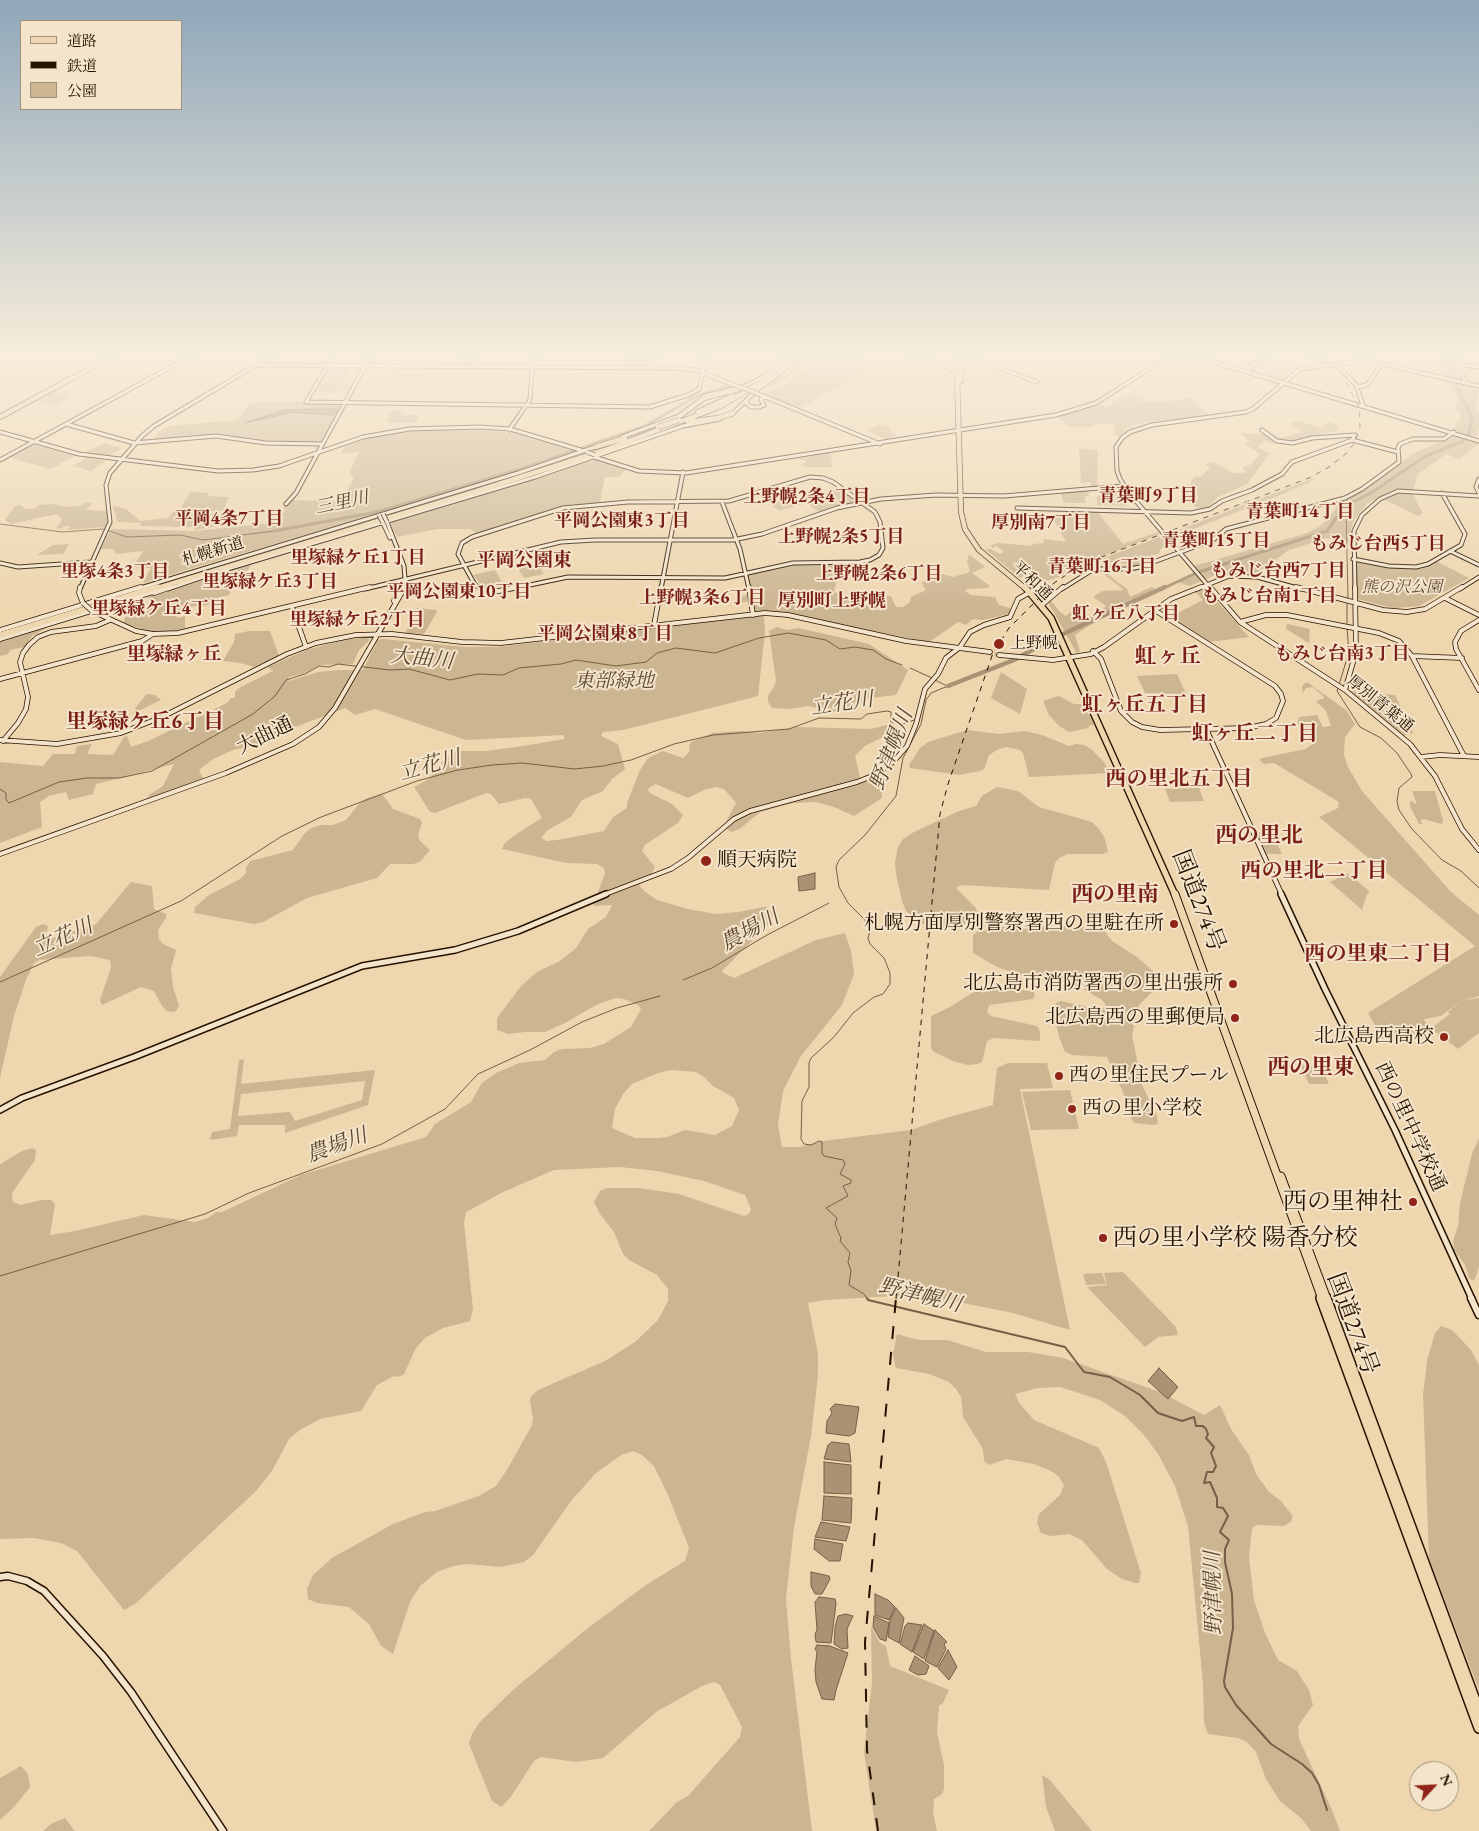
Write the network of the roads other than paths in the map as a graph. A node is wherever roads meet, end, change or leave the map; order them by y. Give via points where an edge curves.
1 (28, 440) edge
2 (37, 440) edge
3 (127, 440) edge
4 (138, 440) edge
5 (176, 440) edge
6 (250, 440) edge
7 (324, 440) edge
8 (355, 440) edge
9 (550, 440) edge
10 (613, 440) edge
11 (615, 440) edge
12 (623, 440) edge
13 (625, 440) edge
14 (630, 440) edge
15 (641, 440) edge
16 (874, 440) edge
17 (896, 440) edge
18 (961, 440) edge
19 (1119, 440) edge
20 (1278, 440) edge
21 (1305, 440) edge
22 (1351, 440) edge
23 (1354, 440) edge
24 (1408, 440) edge
25 (34, 442) junction
26 (136, 443) junction
27 (880, 443) junction
28 (322, 444) junction
29 (595, 447) junction
30 (604, 448) junction
31 (580, 451) junction
32 (1398, 452) junction
33 (316, 455) junction
34 (595, 456) junction
35 (0, 460) edge
36 (121, 460) junction
37 (683, 473) junction
38 (1479, 479) edge
39 (1123, 486) junction
40 (1442, 494) junction
41 (1479, 495) edge
42 (962, 496) junction
43 (677, 502) junction
44 (722, 502) junction
45 (862, 502) junction
46 (286, 504) dead end
47 (1017, 508) dead end
48 (1146, 513) junction
49 (381, 514) junction
50 (385, 523) junction
51 (670, 540) junction
52 (736, 540) junction
53 (1450, 551) junction
54 (1179, 552) junction
55 (1353, 559) junction
56 (91, 562) junction
57 (0, 563) edge
58 (463, 565) junction
59 (1479, 565) edge
60 (746, 574) junction
61 (207, 575) junction
62 (177, 576) junction
63 (1479, 576) edge
64 (663, 578) junction
65 (403, 580) junction
66 (1205, 583) junction
67 (1031, 592) junction
68 (1444, 597) junction
69 (1353, 601) junction
70 (83, 603) junction
71 (1043, 604) junction
72 (292, 607) junction
73 (1154, 610) junction
74 (92, 611) junction
75 (753, 614) junction
76 (1479, 615) edge
77 (110, 620) junction
78 (1479, 620) edge
79 (1240, 622) junction
80 (654, 626) junction
81 (1353, 628) junction
82 (0, 629) edge
83 (153, 634) junction
84 (376, 635) junction
85 (0, 637) edge
86 (306, 648) junction
87 (958, 649) junction
88 (1093, 652) junction
89 (989, 653) tunnel mouth
90 (1000, 654) tunnel mouth
91 (1412, 656) junction
92 (1071, 658) junction
93 (1462, 658) junction
94 (22, 673) junction
95 (0, 679) edge
96 (1343, 690) junction
97 (1479, 690) edge
98 (1206, 729) junction
99 (1, 741) edge
100 (1464, 756) junction
101 (1421, 757) junction
102 (1479, 757) edge
103 (1479, 850) edge
104 (0, 853) edge
105 (0, 1110) edge
106 (1479, 1315) edge
107 (0, 1577) edge
108 (1479, 1712) edge
109 (1479, 1728) edge
110 (222, 1831) edge

1 - 25 street
2 - 25 street
3 - 26 street
4 - 26 street
5 - 26 street
6 - 28 street via 266,444
7 - 28 street
8 - 33 street
9 - 31 street
10 - 29 street, 札幌新道
11 - 29 highway, bridge
12 - 30 highway
13 - 30 highway
14 - 85 highway
15 - 34 street, 札幌新道
16 - 27 street
17 - 27 street
18 - 42 highway, 平和通
19 - 39 street, 厚別青葉通 via 1117,471
20 - 21 street via 1298,443
22 - 48 street via 1292,462 1282,474 1210,509 1191,513
23 - 32 street
24 - 32 street via 1400,444
25 - 35 street
25 - 36 street via 78,455
26 - 36 street
27 - 37 street
28 - 33 street
29 - 31 street, 札幌新道
30 - 85 highway
31 - 34 street, bridge
31 - 49 street, 札幌新道
32 - 54 street via 1400,462 1345,498 1231,528 1213,540
33 - 36 street via 271,468 229,472
33 - 46 street via 296,493
34 - 37 street via 639,470
34 - 50 street, 札幌新道
36 - 56 street via 106,482 110,522
37 - 43 street
38 - 41 street via 1476,487
39 - 42 street via 1004,496
39 - 48 street, 厚別青葉通
40 - 41 street
40 - 53 street via 1465,534 1462,545
40 - 55 street via 1398,492 1370,506 1354,531
42 - 45 street via 910,496
42 - 67 highway, 平和通 via 962,521 972,542 985,557
43 - 44 street
43 - 51 street
43 - 58 street via 591,504 548,512 466,540 458,551
44 - 45 street via 815,478 833,482
44 - 52 street
45 - 52 street
45 - 60 street via 875,512 880,522 883,548 876,558 860,562 794,563
47 - 48 street
48 - 54 street, 厚別青葉通
49 - 50 street, bridge
49 - 62 street, 札幌新道
50 - 61 street, 札幌新道
50 - 65 street via 401,565
51 - 52 street
51 - 58 street via 569,541
51 - 64 street
52 - 60 street
53 - 55 street via 1428,564 1410,567
53 - 59 street
54 - 66 street, 厚別青葉通
54 - 71 street via 1133,569 1089,571
55 - 69 street
56 - 57 street via 18,566
56 - 70 street via 80,587
58 - 64 street via 475,585 494,591 568,577
58 - 65 street
60 - 64 street via 725,578
60 - 75 street
61 - 74 street
61 - 85 street, 札幌新道
62 - 70 street
62 - 82 street, 札幌新道
63 - 68 street
64 - 80 street
65 - 72 street
65 - 84 street, 大曲通
66 - 69 street via 1229,576 1250,576
66 - 73 street
66 - 79 street, 厚別青葉通
67 - 71 highway, 平和通
67 - 87 street via 1018,599 1010,617 972,631
68 - 69 street via 1425,609 1407,612 1393,612
68 - 76 street
69 - 81 street
70 - 74 street, bridge
70 - 82 street
71 - 92 highway, 平和通
72 - 83 street via 189,632
72 - 86 street
73 - 88 street
73 - 98 street via 1270,682 1281,694 1280,712 1266,724
74 - 77 street
74 - 85 street
75 - 80 street
75 - 87 street via 787,617 900,642
77 - 83 street
77 - 94 street via 96,626 56,630 38,638 21,656
78 - 93 street via 1457,636 1455,645
79 - 81 street via 1275,615
79 - 96 street, 厚別青葉通
80 - 84 street via 498,645
81 - 91 street via 1392,637 1403,643
81 - 96 street via 1356,652
83 - 94 street via 144,641
84 - 86 street
84 - 104 street, 大曲通 via 329,717 293,744 209,780
86 - 99 street via 146,726 116,736 69,745 40,746
87 - 89 street
87 - 105 street via 946,658 926,687 907,746 890,765 868,778 750,811 734,819 671,869 509,934 455,950 362,966 22,1098
88 - 92 street
88 - 98 street via 1101,659 1121,710 1132,722 1156,730
90 - 92 street via 1049,660
91 - 93 street
91 - 100 street
92 - 108 highway, 国道274号 via 1177,886 1262,1126
92 - 109 highway, 国道274号 via 1174,889
93 - 97 street
94 - 95 street
94 - 99 street via 28,696 26,709
96 - 101 street, 厚別青葉通
98 - 106 street, 西の里中学校通
100 - 101 street
100 - 102 street
101 - 103 street, 厚別青葉通 via 1435,776 1462,828
107 - 110 street via 27,1581 44,1590 103,1656 131,1692

